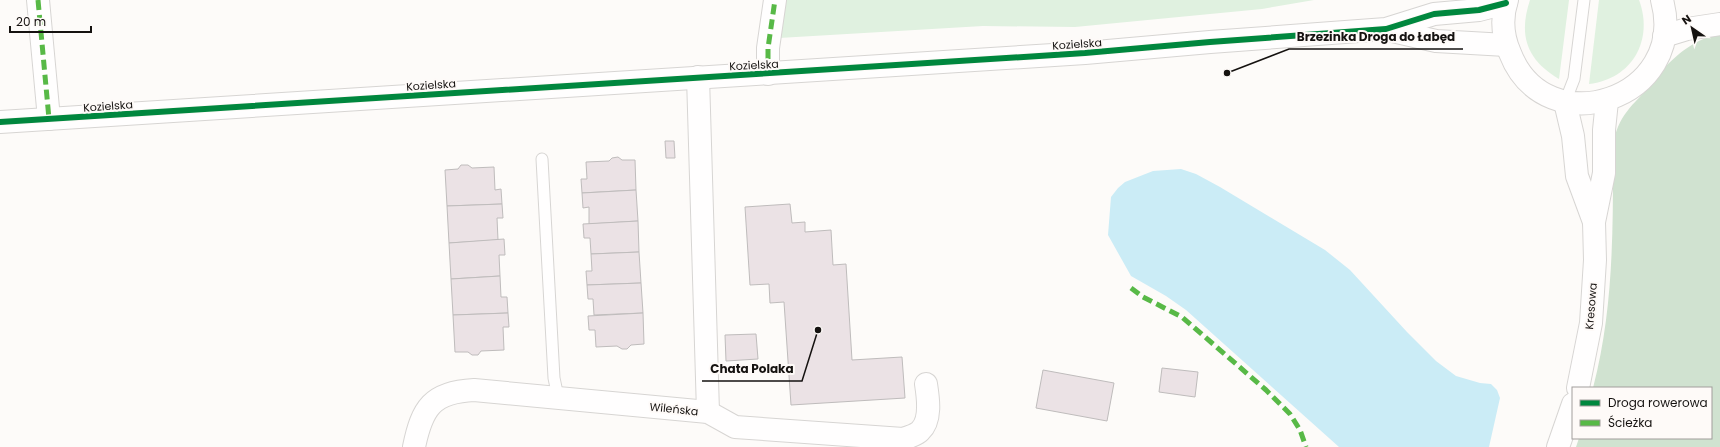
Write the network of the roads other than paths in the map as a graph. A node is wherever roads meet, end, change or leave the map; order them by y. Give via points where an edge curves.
1 (38, 0) edge
2 (775, 0) edge
3 (1584, 0) edge
4 (1662, 0) edge
5 (1507, 2) edge
6 (1720, 24) edge
7 (1386, 29) junction
8 (1664, 36) junction
9 (1506, 45) junction
10 (768, 74) junction
11 (698, 77) junction
12 (1607, 101) junction
13 (1565, 102) junction
14 (49, 119) junction
15 (0, 122) edge
16 (542, 159) dead end
17 (1594, 222) junction
18 (926, 384) dead end
19 (1578, 387) edge
20 (558, 397) junction
21 (1572, 407) edge
22 (708, 412) junction
23 (414, 447) edge
24 (1558, 447) edge

1 - 14 street
2 - 10 street via 768,48
3 - 13 lane via 1574,79
4 - 8 street via 1665,16
5 - 7 street, Kozielska via 1478,10 1434,14
5 - 9 street via 1504,24
6 - 8 street via 1687,29
7 - 9 street, Kozielska via 1436,40
7 - 10 street, Kozielska via 1085,53
8 - 12 street via 1659,55 1649,72 1630,90
9 - 13 street via 1519,71 1528,81 1546,94
10 - 11 street, Kozielska
11 - 14 street, Kozielska
11 - 22 street
12 - 13 street via 1586,104
12 - 17 street, Kresowa via 1604,173
13 - 17 street, Kresowa via 1573,136 1577,176
14 - 15 street, Kozielska
16 - 20 lane via 554,378
17 - 19 street, Kresowa via 1595,260 1591,323
18 - 22 street, Wileńska via 926,421 922,430 903,439 736,427
20 - 22 street, Wileńska
20 - 23 street, Wileńska via 474,390 447,394 426,410
21 - 24 street

